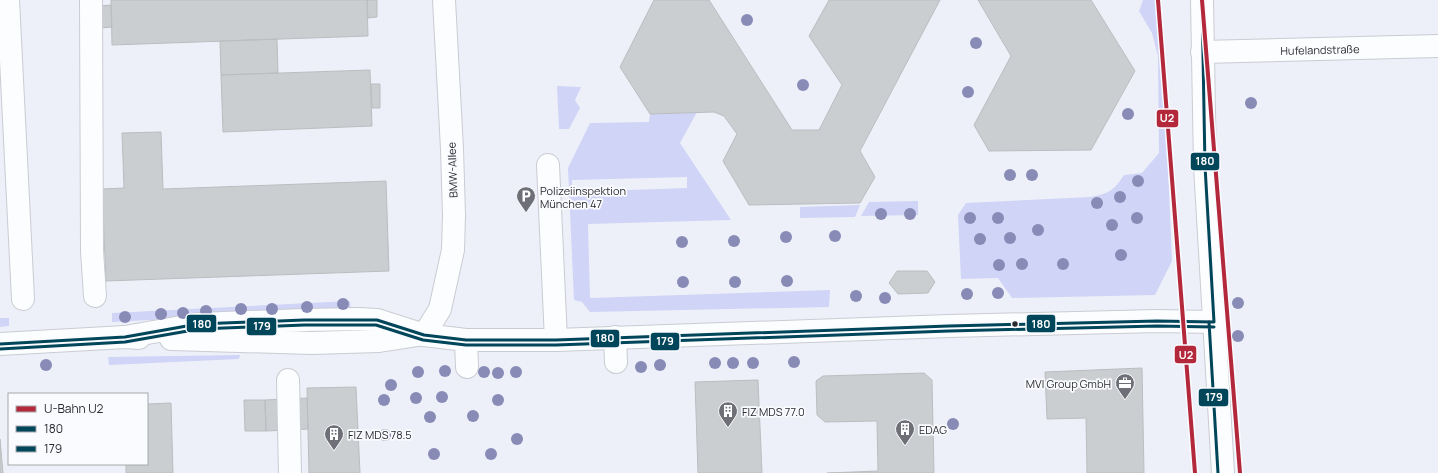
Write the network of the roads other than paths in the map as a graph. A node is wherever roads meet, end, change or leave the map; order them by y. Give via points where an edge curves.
1 (8, 0) edge
2 (91, 0) edge
3 (444, 0) edge
4 (1202, 0) edge
5 (1438, 46) edge
6 (1202, 52) junction
7 (548, 165) dead end
8 (95, 296) dead end
9 (23, 299) dead end
10 (1214, 322) junction
11 (424, 335) junction
12 (615, 337) junction
13 (466, 340) junction
14 (556, 340) junction
15 (0, 344) edge
16 (616, 362) dead end
17 (467, 367) dead end
18 (288, 380) dead end
19 (290, 473) edge
20 (1223, 473) edge

1 - 9 street
2 - 8 street via 92,250
3 - 11 street, BMW-Allee via 452,149 453,250 440,309
4 - 6 street
5 - 6 street, Hufelandstraße
6 - 10 street
7 - 14 street
10 - 12 street via 956,326
10 - 20 street
11 - 13 street
11 - 15 street via 377,320 304,320 198,324 125,337
12 - 14 street
12 - 16 street
13 - 14 street
13 - 17 street
18 - 19 street

